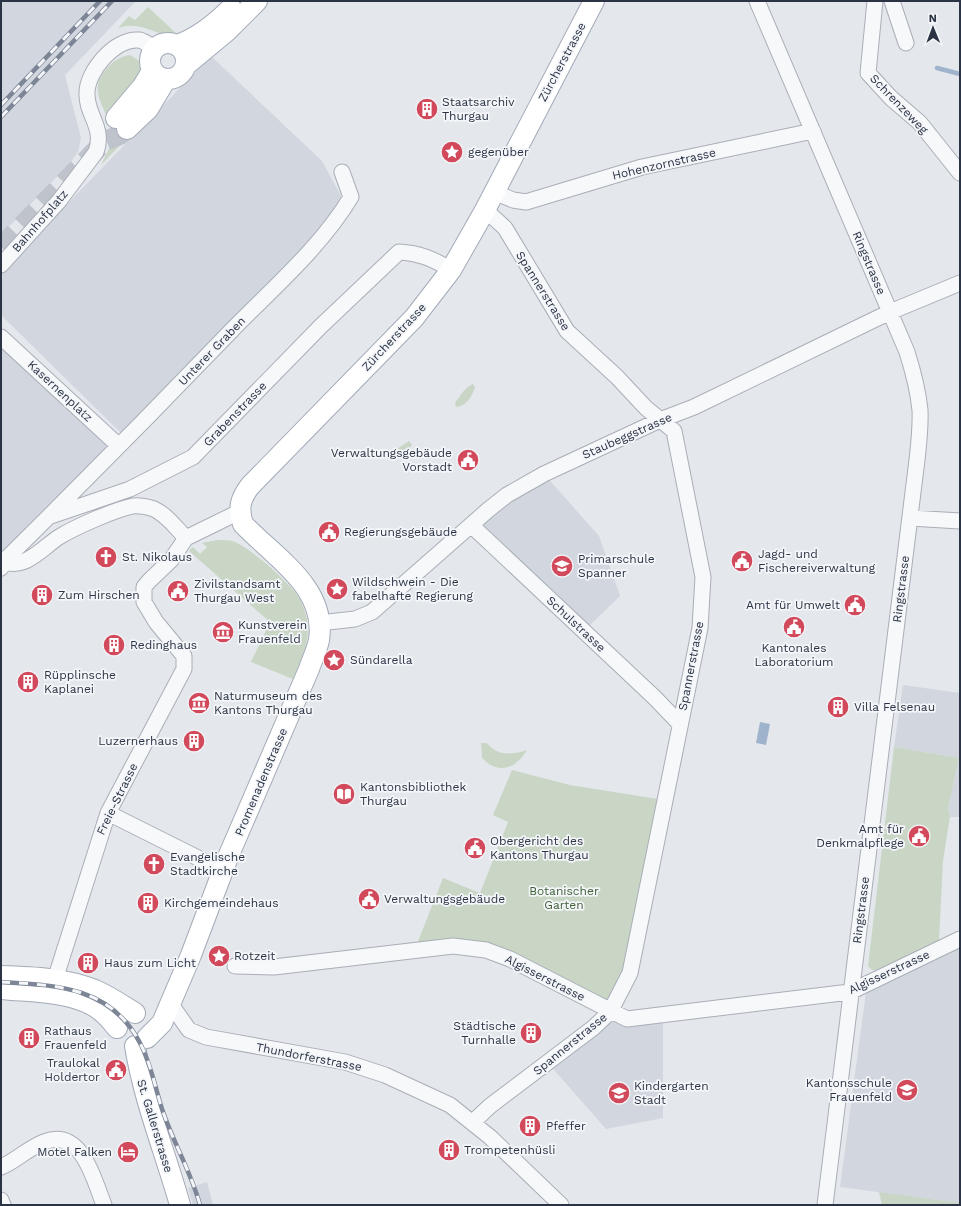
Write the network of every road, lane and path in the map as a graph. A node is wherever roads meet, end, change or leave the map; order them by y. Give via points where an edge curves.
1 (238, 1) edge
2 (257, 1) edge
3 (594, 1) edge
4 (757, 1) edge
5 (875, 1) edge
6 (892, 1) edge
7 (906, 43) dead end
8 (177, 45) junction
9 (155, 49) junction
10 (186, 65) junction
11 (159, 75) junction
12 (121, 124) tunnel mouth
13 (813, 131) junction
14 (342, 172) dead end
15 (960, 173) edge
16 (78, 176) junction
17 (494, 192) junction
18 (484, 212) junction
19 (1, 250) edge
20 (1, 265) edge
21 (443, 265) junction
22 (960, 283) edge
23 (890, 312) junction
24 (1, 337) edge
25 (660, 420) junction
26 (119, 446) junction
27 (239, 512) junction
28 (48, 517) junction
29 (910, 518) junction
30 (960, 521) edge
31 (471, 525) junction
32 (186, 538) junction
33 (2, 563) edge
34 (319, 623) junction
35 (679, 724) junction
36 (108, 813) junction
37 (224, 871) junction
38 (960, 939) edge
39 (235, 966) dead end
40 (1, 976) edge
41 (53, 987) junction
42 (1, 989) edge
43 (850, 992) junction
44 (170, 1003) junction
45 (610, 1012) junction
46 (138, 1014) junction
47 (117, 1028) junction
48 (141, 1042) junction
49 (473, 1122) junction
50 (1, 1167) edge
51 (1, 1200) edge
52 (3, 1205) edge
53 (104, 1205) edge
54 (180, 1205) edge
55 (561, 1205) edge
56 (825, 1205) edge

1 - 8 main road via 217,22
2 - 10 main road via 227,31
3 - 17 main road, Zürcherstrasse
4 - 13 street, Ringstrasse
5 - 15 street, Schrenzeweg via 868,73 891,98 920,123
6 - 7 street
8 - 9 main road via 164,43
8 - 10 main road via 185,53
9 - 11 main road via 150,60
9 - 16 street, Bahnhofplatz via 139,40 126,42 105,57 95,70 87,84 87,95 97,125 99,143 92,160
10 - 11 main road via 176,78
11 - 12 main road via 148,109
13 - 17 street, Hohenzornstrasse via 642,167 526,202
13 - 23 street, Ringstrasse
14 - 26 street, Unterer Graben via 351,197 337,219 301,260
16 - 19 street, Bahnhofplatz via 52,196
16 - 20 street, Bahnhofplatz
17 - 18 main road, Zürcherstrasse
18 - 21 main road, Zürcherstrasse
18 - 25 street, Spannerstrasse via 505,228 567,331
21 - 27 main road, Zürcherstrasse via 414,318 250,486 241,501
21 - 28 street, Grabenstrasse via 415,253 399,252 321,326 193,457 130,489
22 - 23 street, Staubeggstrasse
23 - 25 street, Staubeggstrasse via 694,407
23 - 29 street, Ringstrasse via 907,352 920,409
24 - 26 street, Kasernenplatz
25 - 31 street, Staubeggstrasse via 544,474 507,496
25 - 35 street, Spannerstrasse via 674,431 703,577 700,628
26 - 28 street, Unterer Graben
27 - 32 street
27 - 34 main road, Promenadenstrasse via 243,524 305,585 314,602
28 - 33 street, Grabenstrasse
29 - 30 street
29 - 43 street, Ringstrasse
31 - 34 street, Staubeggstrasse via 372,612 355,619
31 - 35 street, Schulstrasse via 656,698
32 - 33 street via 166,517 153,509 134,506 112,512 60,536 33,557 20,563
32 - 36 street, Freie-Strasse via 171,560 146,584 143,595 144,602 156,622 184,656 184,669
34 - 37 main road, Promenadenstrasse via 318,643 309,669
35 - 45 street, Spannerstrasse via 630,973
36 - 37 street
36 - 41 street, Freie-Strasse
37 - 44 main road, Promenadenstrasse
38 - 43 street, Algisserstrasse
39 - 45 street, Algisserstrasse via 274,967 453,946 486,950 510,959
40 - 41 main road
41 - 42 main road
41 - 46 main road via 76,984 96,990
41 - 47 main road via 94,1005
43 - 45 street, Algisserstrasse via 627,1019
43 - 56 street, Ringstrasse
44 - 46 main road
44 - 48 main road, Promenadenstrasse via 162,1024
44 - 49 street, Thundorferstrasse via 189,1030 206,1037 365,1067 450,1105
45 - 49 street, Spannerstrasse
46 - 47 main road via 128,1014 122,1018
46 - 48 main road via 148,1023 149,1028
47 - 48 main road via 121,1041 130,1046
48 - 54 main road, St. Gallerstrasse via 140,1075
49 - 55 street, Thundorferstrasse
50 - 53 street via 44,1142 68,1142 78,1149 86,1160
51 - 52 street

